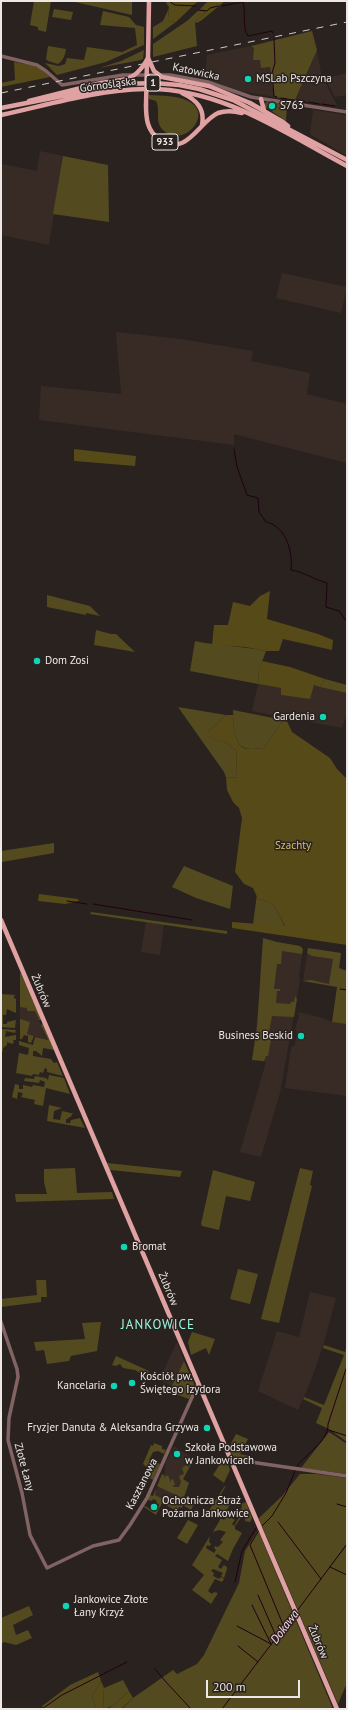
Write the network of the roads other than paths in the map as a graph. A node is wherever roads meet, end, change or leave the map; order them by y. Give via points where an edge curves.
1 (149, 1) edge
2 (1, 56) edge
3 (148, 58) junction
4 (175, 90) junction
5 (261, 99) junction
6 (7, 107) junction
7 (1, 108) edge
8 (265, 111) junction
9 (347, 112) edge
10 (1, 115) edge
11 (254, 116) junction
12 (202, 125) junction
13 (292, 130) junction
14 (347, 160) edge
15 (347, 166) edge
16 (1, 920) edge
17 (1, 1322) edge
18 (198, 1384) junction
19 (230, 1459) junction
20 (347, 1476) edge
21 (47, 1568) joint
22 (337, 1709) edge

1 - 3 main road, 933
2 - 5 street, Katowicka via 37,65 62,86 122,74 170,75 208,82
3 - 6 main road, bridge via 141,70 131,77 73,88
3 - 8 main road, bridge via 154,71 162,77 209,86 250,102
3 - 12 main road, 933, bridge via 147,121 154,135 165,142 185,142 194,136
4 - 10 main road, Górnośląska / 1 via 119,91
4 - 11 main road, Górnośląska / 1 via 213,98
4 - 12 main road via 199,104 203,113
5 - 8 main road
5 - 9 street, Katowicka
6 - 7 main road, Górnośląska / 1
6 - 13 main road, Górnośląska / 1 via 124,84 165,84 199,89 233,100
8 - 13 main road
11 - 12 main road via 227,111 216,114
11 - 15 main road, Górnośląska / 1
13 - 14 main road, Górnośląska / 1
16 - 18 main road, Żubrów
17 - 21 street, Złote Łany via 18,1377 9,1418 8,1444 22,1493 30,1535
18 - 19 main road, Żubrów
18 - 21 street, Kasztanowa via 147,1498 118,1540 93,1546
19 - 20 street
19 - 22 main road, Żubrów

